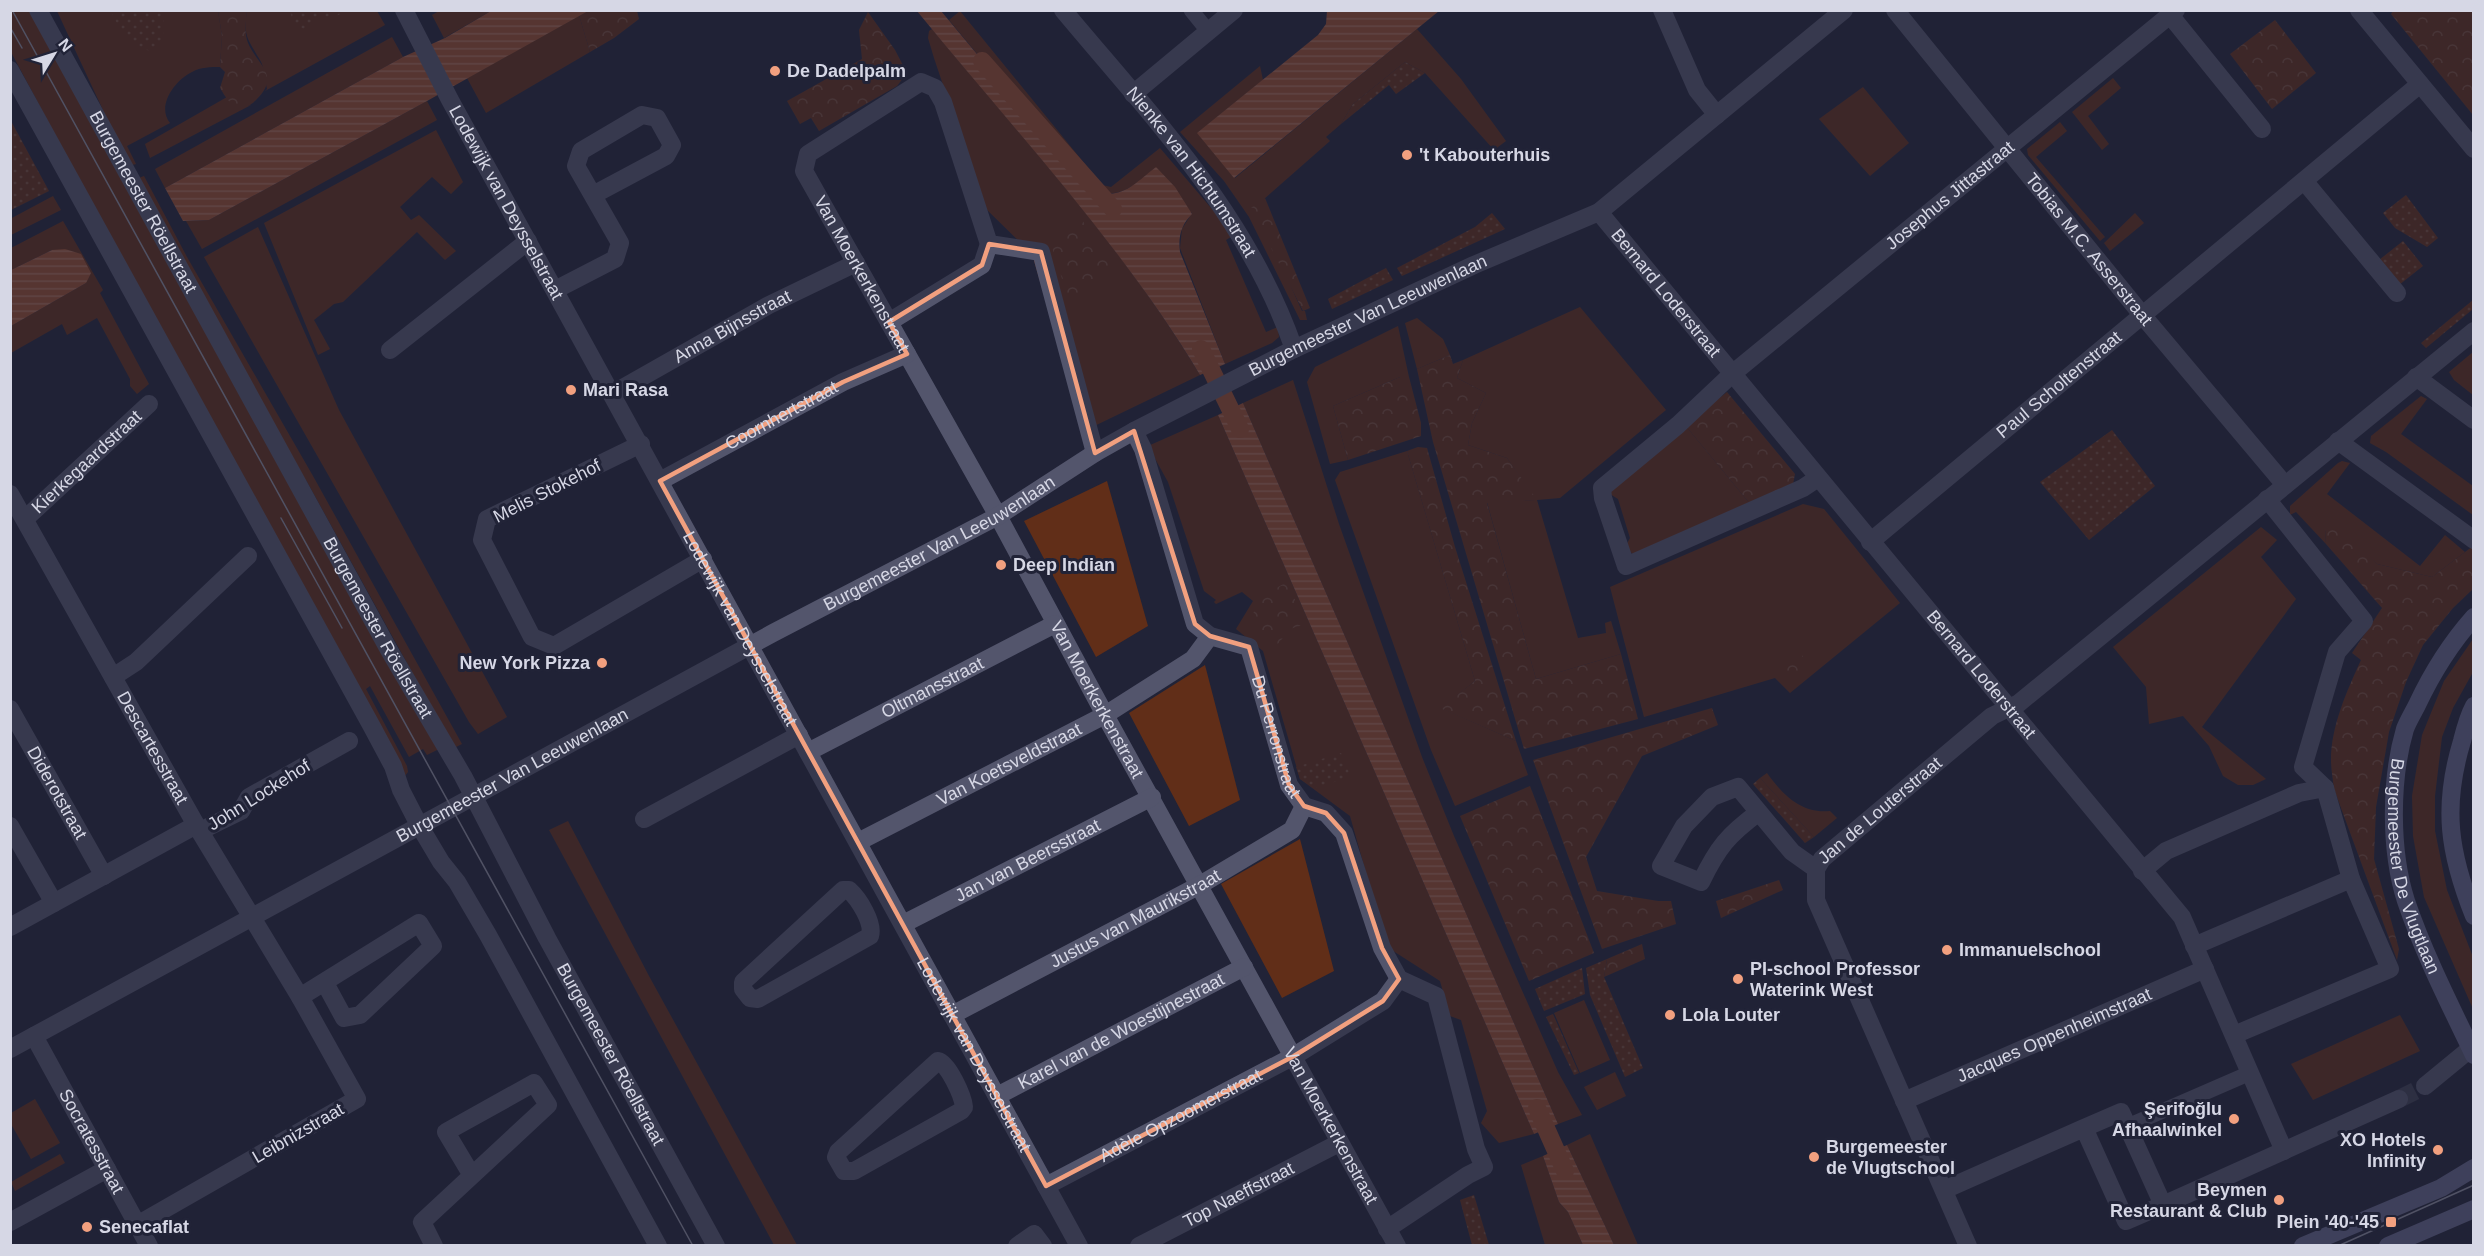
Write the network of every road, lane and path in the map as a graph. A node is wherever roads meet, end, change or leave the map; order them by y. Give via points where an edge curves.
1 (38, 10) edge
2 (404, 10) edge
3 (1063, 10) edge
4 (1191, 10) edge
5 (1234, 10) edge
6 (1662, 10) edge
7 (1844, 10) edge
8 (1895, 10) edge
9 (2359, 10) edge
10 (2173, 13) edge
11 (1208, 31) junction
12 (10, 70) edge
13 (2420, 84) junction
14 (1133, 94) junction
15 (1718, 115) junction
16 (2262, 129) dead end
17 (2007, 149) junction
18 (2474, 149) edge
19 (2305, 182) junction
20 (593, 195) junction
21 (1599, 212) junction
22 (528, 241) junction
23 (989, 244) junction
24 (856, 263) junction
25 (555, 290) junction
26 (2397, 293) dead end
27 (2144, 316) junction
28 (889, 322) junction
29 (2474, 331) edge
30 (1294, 349) junction
31 (390, 350) dead end
32 (907, 354) junction
33 (1732, 374) junction
34 (2416, 377) junction
35 (612, 394) junction
36 (149, 404) dead end
37 (2474, 420) edge
38 (1134, 431) junction
39 (2338, 441) junction
40 (641, 444) junction
41 (1095, 453) junction
42 (1818, 478) junction
43 (660, 481) junction
44 (2285, 485) junction
45 (10, 494) edge
46 (2267, 499) junction
47 (998, 516) junction
48 (25, 519) junction
49 (2474, 540) edge
50 (1870, 542) junction
51 (248, 556) dead end
52 (703, 560) junction
53 (2474, 617) edge
54 (1055, 624) junction
55 (1210, 636) junction
56 (750, 645) junction
57 (113, 677) junction
58 (2474, 706) edge
59 (2007, 708) junction
60 (10, 709) edge
61 (1105, 715) junction
62 (799, 735) junction
63 (350, 741) dead end
64 (808, 752) junction
65 (2325, 788) junction
66 (474, 796) junction
67 (1152, 797) junction
68 (1304, 806) junction
69 (1759, 812) junction
70 (644, 819) dead end
71 (420, 825) junction
72 (10, 826) edge
73 (198, 828) junction
74 (858, 842) junction
75 (1816, 869) junction
76 (2142, 871) junction
77 (104, 876) junction
78 (2351, 879) junction
79 (1200, 885) junction
80 (884, 890) junction
81 (54, 903) junction
82 (859, 904) junction
83 (250, 916) junction
84 (2474, 916) edge
85 (903, 924) junction
86 (10, 927) edge
87 (2194, 946) junction
88 (1244, 967) junction
89 (2205, 969) junction
90 (1399, 979) junction
91 (325, 983) junction
92 (300, 997) junction
93 (952, 1015) junction
94 (2234, 1035) junction
95 (34, 1036) junction
96 (10, 1048) edge
97 (2472, 1052) edge
98 (1294, 1056) junction
99 (980, 1064) junction
100 (2250, 1073) junction
101 (953, 1080) junction
102 (2425, 1086) tunnel mouth
103 (997, 1096) junction
104 (2399, 1099) tunnel mouth
105 (1904, 1101) junction
106 (2128, 1126) junction
107 (2085, 1128) junction
108 (1340, 1143) junction
109 (2284, 1151) junction
110 (2474, 1168) edge
111 (107, 1169) junction
112 (471, 1174) junction
113 (1046, 1186) junction
114 (1944, 1190) junction
115 (2163, 1205) junction
116 (2474, 1209) edge
117 (10, 1222) edge
118 (137, 1225) junction
119 (1387, 1229) junction
120 (1076, 1240) edge
121 (149, 1245) edge
122 (434, 1245) edge
123 (658, 1245) edge
124 (716, 1245) edge
125 (1017, 1245) edge
126 (1043, 1245) edge
127 (1053, 1245) edge
128 (1138, 1245) edge
129 (1397, 1245) edge
130 (1968, 1245) edge
131 (2304, 1245) edge
132 (2388, 1245) edge

1 - 66 street, Burgemeester Röellstraat via 388,650
2 - 22 street, Lodewijk van Deysselstraat
3 - 14 street, Nienke van Hichtumstraat
4 - 11 street
5 - 11 street
6 - 15 street via 1697,90
7 - 15 street, Burgemeester Van Leeuwenlaan
8 - 17 street, Tobias M.C. Asserstraat
9 - 13 street
10 - 16 street, Josephus Jittastraat
10 - 17 street, Josephus Jittastraat
11 - 14 street
12 - 71 street via 371,724
13 - 18 street
13 - 19 street, Paul Scholtenstraat
14 - 30 street, Nienke van Hichtumstraat via 1220,202 1244,239 1265,276
15 - 21 street, Burgemeester Van Leeuwenlaan
17 - 27 street, Tobias M.C. Asserstraat
17 - 33 street, Josephus Jittastraat
19 - 26 street
19 - 27 street, Paul Scholtenstraat
20 - 20 street via 576,166 581,151 642,115 657,118 672,145 666,156
20 - 25 street via 620,243 615,259
21 - 30 street, Burgemeester Van Leeuwenlaan
21 - 33 street, Bernard Loderstraat
22 - 25 street, Lodewijk van Deysselstraat
22 - 31 street
23 - 24 street, Van Moerkerkenstraat via 943,102 935,88 921,82 808,154 804,171
23 - 28 street via 982,265
23 - 41 street via 1041,252
24 - 28 street, Van Moerkerkenstraat
24 - 35 street, Anna Bijnsstraat via 769,305
25 - 35 street, Lodewijk van Deysselstraat
27 - 44 street, Tobias M.C. Asserstraat
27 - 50 street, Paul Scholtenstraat
28 - 32 street, Van Moerkerkenstraat
29 - 34 street, Jan de Louterstraat
30 - 38 street, Burgemeester Van Leeuwenlaan
32 - 43 street, Coornhertstraat via 843,382
32 - 47 street, Van Moerkerkenstraat
33 - 42 street, Bernard Loderstraat
33 - 42 street, Bernard Loderstraat via 1602,488 1626,567
34 - 37 street
34 - 39 street, Jan de Louterstraat
35 - 40 street, Lodewijk van Deysselstraat
36 - 48 street, Kierkegaardstraat
38 - 41 street, Burgemeester Van Leeuwenlaan
38 - 55 street via 1143,449 1194,624
39 - 44 street, Jan de Louterstraat
39 - 49 street
40 - 43 street, Lodewijk van Deysselstraat
40 - 52 street, Melis Stokehof via 487,519 482,540 532,637 554,646
41 - 47 street, Burgemeester Van Leeuwenlaan
42 - 50 street, Bernard Loderstraat
43 - 52 street, Lodewijk van Deysselstraat
44 - 46 street, Jan de Louterstraat
45 - 48 street, Descartesstraat
46 - 59 street, Jan de Louterstraat via 2019,703
46 - 65 street via 2364,621 2337,652 2303,766
47 - 54 street, Van Moerkerkenstraat
47 - 56 street, Burgemeester Van Leeuwenlaan
48 - 57 street, Descartesstraat
50 - 59 street, Bernard Loderstraat
51 - 57 street via 150,649
52 - 56 street, Lodewijk van Deysselstraat
53 - 97 main road, Burgemeester De Vlugtlaan via 2454,639 2405,729 2394,791 2394,837 2405,899
54 - 61 street, Van Moerkerkenstraat
54 - 64 street, Oltmansstraat
55 - 61 street, Van Koetsveldstraat via 1193,659
55 - 68 street, Du Perronstraat via 1249,647 1289,785
56 - 62 street, Lodewijk van Deysselstraat
56 - 66 street, Burgemeester Van Leeuwenlaan
57 - 73 street, Descartesstraat
58 - 84 main road, Burgemeester De Vlugtlaan via 2448,801 2460,882
59 - 75 street, Jan de Louterstraat via 1992,716 1852,832
59 - 76 street, Bernard Loderstraat
60 - 77 street, Diderotstraat
61 - 67 street, Van Moerkerkenstraat
61 - 74 street, Van Koetsveldstraat
62 - 64 street, Lodewijk van Deysselstraat
62 - 70 street
63 - 73 street, John Lockehof via 249,797 241,811
64 - 74 street, Lodewijk van Deysselstraat
65 - 76 street via 2299,793 2166,851
65 - 78 street
66 - 71 street, Burgemeester Van Leeuwenlaan
66 - 124 street, Burgemeester Röellstraat via 547,938
67 - 79 street, Van Moerkerkenstraat
67 - 85 street, Jan van Beersstraat
68 - 79 street, Justus van Maurikstraat via 1292,830
68 - 90 street, Du Perronstraat via 1326,813 1344,833 1382,948
69 - 69 street via 1738,788 1712,797 1683,826 1661,866 1701,882 1716,851
69 - 75 street via 1792,852
71 - 83 street, Burgemeester Van Leeuwenlaan
71 - 123 street via 488,934
72 - 81 street
73 - 77 street, John Lockehof
73 - 83 street, Descartesstraat
74 - 80 street, Lodewijk van Deysselstraat
75 - 105 street, Jan de Louterstraat via 1816,900
76 - 87 street, Bernard Loderstraat via 2182,917
77 - 81 street, John Lockehof
78 - 87 street
78 - 94 street via 2390,969
79 - 88 street, Van Moerkerkenstraat
79 - 93 street, Justus van Maurikstraat
80 - 82 street
80 - 85 street, Lodewijk van Deysselstraat
81 - 86 street, John Lockehof
82 - 82 street via 849,890 839,892 746,979 742,986 746,994 752,1000 758,999 865,941 872,932
83 - 92 street, Descartesstraat
83 - 95 street, Burgemeester Van Leeuwenlaan
85 - 93 street, Lodewijk van Deysselstraat
87 - 89 street, Bernard Loderstraat
88 - 98 street, Van Moerkerkenstraat
88 - 103 street, Karel van de Woestijnestraat
89 - 94 street, Bernard Loderstraat
89 - 105 street, Jacques Oppenheimstraat
90 - 98 street, Adèle Opzoomerstraat via 1383,1001
90 - 119 street via 1436,996 1484,1167
91 - 91 street via 419,923 433,946 360,1015 344,1018
91 - 92 street
92 - 118 street, Leibnizstraat via 357,1099
93 - 99 street, Lodewijk van Deysselstraat
94 - 100 street, Bernard Loderstraat
95 - 96 street, Burgemeester Van Leeuwenlaan
95 - 111 street, Socratesstraat
97 - 102 street
98 - 108 street, Van Moerkerkenstraat
98 - 113 street, Adèle Opzoomerstraat
99 - 101 street
99 - 103 street, Lodewijk van Deysselstraat
100 - 106 street
100 - 109 street, Bernard Loderstraat
101 - 101 street via 964,1102 957,1114 854,1171 840,1167 838,1152 934,1063 941,1061
103 - 113 street, Lodewijk van Deysselstraat
104 - 109 street
105 - 114 street, Jan de Louterstraat
106 - 107 street via 2121,1112
106 - 115 street
107 - 114 street
107 - 115 street via 2126,1221
108 - 119 street, Van Moerkerkenstraat
108 - 128 street, Top Naeffstraat
109 - 115 street
110 - 131 main road via 2441,1188
111 - 117 street
111 - 118 street, Socratesstraat
112 - 112 street via 446,1132 534,1083 548,1105
112 - 122 street via 422,1222
113 - 120 street, Lodewijk van Deysselstraat
114 - 130 street, Jan de Louterstraat
116 - 132 main road
118 - 121 street, Socratesstraat
119 - 129 street, Van Moerkerkenstraat
120 - 127 street
125 - 126 street via 1034,1234

